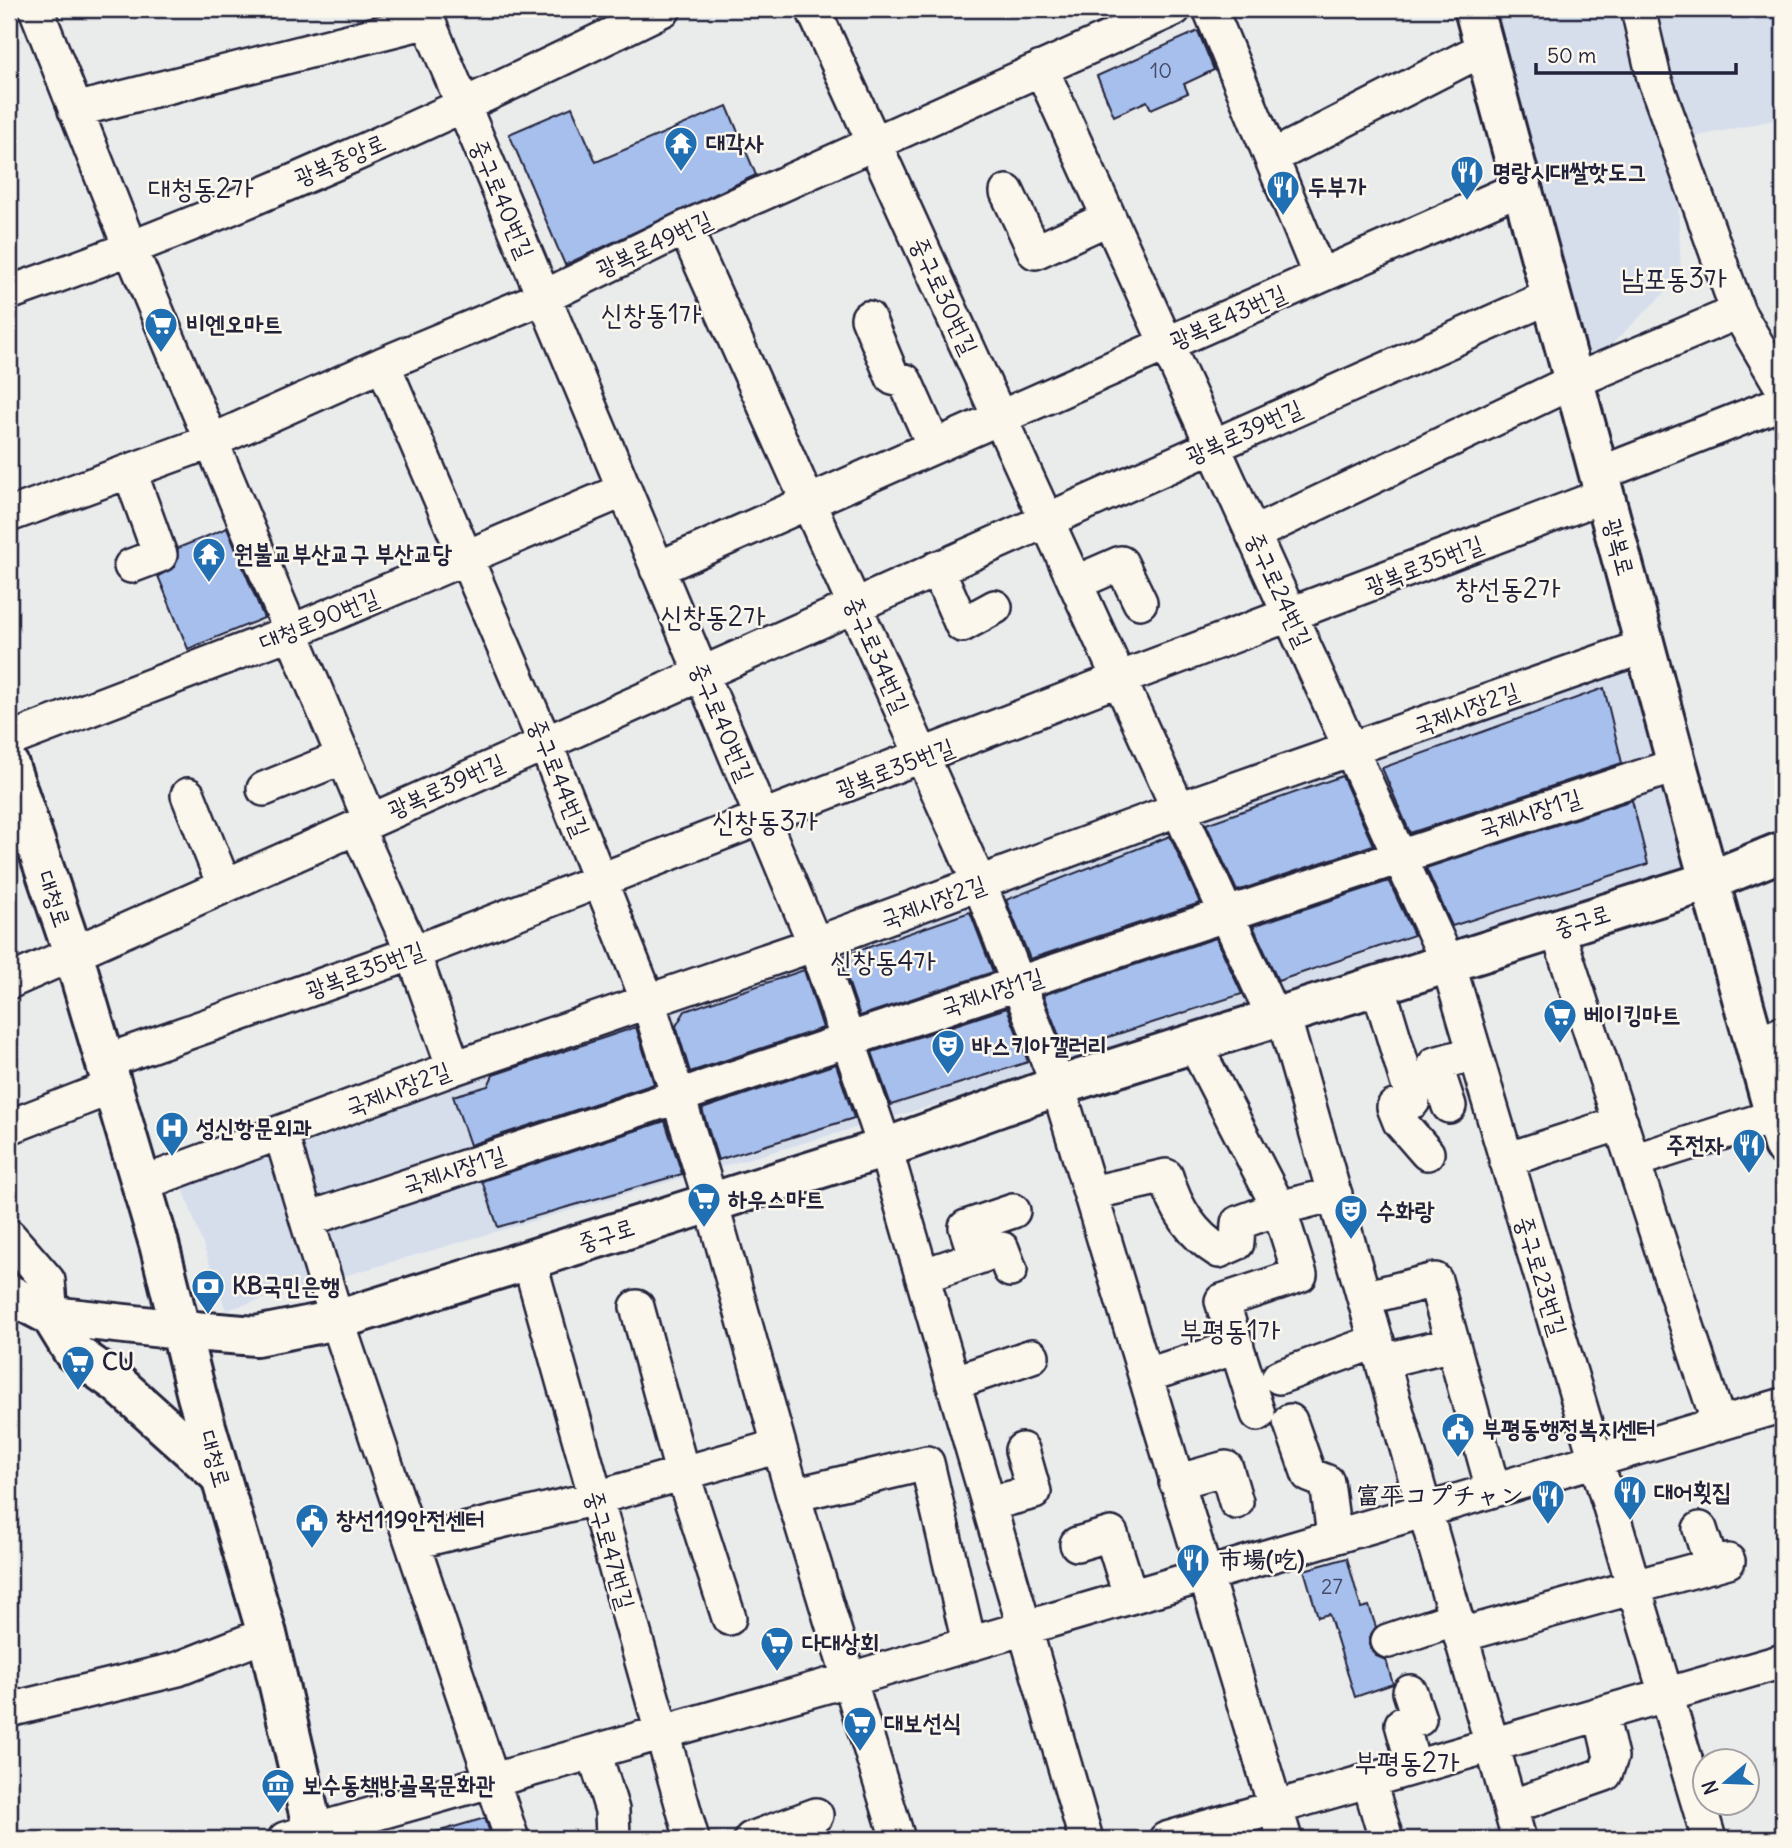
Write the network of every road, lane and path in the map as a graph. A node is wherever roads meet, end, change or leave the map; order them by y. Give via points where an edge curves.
1 (36, 9) edge
2 (664, 9) edge
3 (813, 9) edge
4 (1174, 9) edge
5 (1210, 9) edge
6 (1474, 9) edge
7 (1638, 9) edge
8 (427, 15) edge
9 (1485, 48) junction
10 (1041, 68) junction
11 (463, 107) junction
12 (75, 110) junction
13 (874, 144) junction
14 (1272, 157) junction
15 (1522, 187) junction
16 (1007, 192) dead end
17 (1109, 218) junction
18 (685, 228) junction
19 (131, 250) junction
20 (1321, 276) junction
21 (9, 293) edge
22 (1551, 296) junction
23 (544, 297) junction
24 (1738, 312) junction
25 (868, 318) dead end
26 (1167, 344) junction
27 (383, 364) junction
28 (1574, 381) junction
29 (1783, 388) edge
30 (1783, 402) edge
31 (999, 418) junction
32 (212, 441) junction
33 (934, 446) junction
34 (1213, 446) junction
35 (130, 472) junction
36 (1602, 485) junction
37 (624, 490) junction
38 (808, 502) junction
39 (9, 515) edge
40 (1046, 520) junction
41 (1253, 534) junction
42 (467, 559) junction
43 (131, 566) dead end
44 (937, 568) junction
45 (657, 569) junction
46 (1075, 583) junction
47 (1140, 602) dead end
48 (854, 605) junction
49 (995, 607) dead end
50 (1291, 616) junction
51 (291, 632) junction
52 (1645, 646) junction
53 (701, 673) junction
54 (1119, 679) junction
55 (9, 740) edge
56 (545, 743) junction
57 (1352, 750) junction
58 (344, 757) junction
59 (923, 757) junction
60 (9, 765) edge
61 (1677, 765) junction
62 (264, 789) dead end
63 (188, 795) dead end
64 (1179, 809) junction
65 (762, 819) junction
66 (364, 824) junction
67 (1783, 851) edge
68 (1400, 857) junction
69 (601, 881) junction
70 (1709, 881) junction
71 (224, 885) junction
72 (980, 885) junction
73 (1227, 915) junction
74 (1557, 929) junction
75 (815, 944) junction
76 (73, 953) junction
77 (413, 953) junction
78 (1448, 963) junction
79 (9, 982) edge
80 (1018, 983) junction
81 (1378, 985) junction
82 (648, 1000) junction
83 (1279, 1016) junction
84 (1769, 1039) edge
85 (848, 1040) junction
86 (1194, 1043) junction
87 (1475, 1053) junction
88 (454, 1068) junction
89 (108, 1075) junction
90 (1058, 1086) junction
91 (677, 1096) junction
92 (1449, 1106) dead end
93 (1621, 1124) junction
94 (9, 1127) edge
95 (1779, 1131) edge
96 (281, 1134) junction
97 (885, 1148) junction
98 (1427, 1153) dead end
99 (1506, 1160) junction
100 (1633, 1161) junction
101 (141, 1184) junction
102 (1091, 1193) junction
103 (1335, 1194) junction
104 (711, 1202) junction
105 (1279, 1208) junction
106 (1013, 1211) dead end
107 (307, 1219) junction
108 (9, 1236) edge
109 (976, 1258) junction
110 (529, 1260) junction
111 (1010, 1269) dead end
112 (922, 1276) junction
113 (9, 1294) edge
114 (1364, 1298) junction
115 (637, 1307) dead end
116 (51, 1316) junction
117 (337, 1320) junction
118 (181, 1330) junction
119 (1453, 1344) junction
120 (1237, 1347) junction
121 (1380, 1351) junction
122 (1032, 1356) dead end
123 (1147, 1375) junction
124 (1279, 1377) dead end
125 (953, 1383) junction
126 (1783, 1405) edge
127 (1258, 1414) dead end
128 (1290, 1421) dead end
129 (1719, 1424) junction
130 (779, 1446) junction
131 (1022, 1450) dead end
132 (1595, 1460) junction
133 (682, 1472) junction
134 (220, 1476) junction
135 (1176, 1482) junction
136 (1493, 1489) junction
137 (793, 1495) junction
138 (596, 1498) junction
139 (1236, 1502) dead end
140 (988, 1504) junction
141 (1425, 1509) junction
142 (1700, 1529) dead end
143 (1334, 1536) junction
144 (414, 1542) junction
145 (1077, 1544) dead end
146 (1205, 1576) junction
147 (1634, 1589) junction
148 (1130, 1595) junction
149 (729, 1618) dead end
150 (1024, 1626) junction
151 (1458, 1627) junction
152 (267, 1634) junction
153 (1388, 1641) dead end
154 (969, 1643) junction
155 (1783, 1661) edge
156 (851, 1679) junction
157 (1410, 1692) dead end
158 (1666, 1695) junction
159 (9, 1710) edge
160 (1601, 1714) junction
161 (662, 1732) junction
162 (1492, 1745) junction
163 (594, 1752) junction
164 (1414, 1767) junction
165 (1369, 1781) junction
166 (493, 1782) junction
167 (1510, 1807) junction
168 (1275, 1808) junction
169 (816, 1815) dead end
170 (304, 1837) edge
171 (610, 1838) edge
172 (512, 1839) edge
173 (692, 1839) edge
174 (751, 1839) edge
175 (898, 1839) edge
176 (1086, 1839) edge
177 (1166, 1839) edge
178 (1285, 1839) edge
179 (1386, 1839) edge
180 (1519, 1839) edge
181 (1709, 1839) edge

1 - 12 street
2 - 11 street, 광복중앙로
3 - 13 street, 중구로30번길
4 - 10 street, 광복로49번길
5 - 14 street
6 - 9 main road, 광복로
7 - 24 street via 1654,78
8 - 11 street, 중구로40번길
8 - 12 street
9 - 14 street
9 - 15 main road, 광복로
10 - 13 street, 광복로49번길
10 - 17 street, 중구로24번길
11 - 19 street, 광복중앙로
11 - 23 street, 중구로40번길
12 - 19 street
13 - 18 street, 광복로49번길
13 - 31 street, 중구로30번길
14 - 20 street
15 - 20 street, 광복로43번길
15 - 22 main road, 광복로
16 - 17 street via 1035,253
17 - 26 street, 중구로24번길
18 - 23 street, 광복로49번길
18 - 38 street, 중구로34번길
19 - 21 street, 광복중앙로
19 - 32 street
20 - 26 street, 광복로43번길
22 - 28 main road, 광복로
22 - 34 street, 광복로39번길
23 - 27 street, 광복로49번길
23 - 37 street, 중구로40번길
24 - 28 street
24 - 29 street
25 - 33 street via 893,378 905,381
26 - 31 street, 광복로43번길
26 - 34 street, 중구로24번길
27 - 32 street, 광복로49번길
27 - 42 street, 중구로44번길
28 - 36 main road, 광복로
28 - 41 street
30 - 36 street, 광복로35번길
31 - 33 street, 광복로43번길
31 - 40 street, 중구로30번길
32 - 35 street, 광복로49번길
32 - 51 street
33 - 38 street, 광복로43번길
34 - 40 street, 광복로39번길
34 - 41 street, 중구로24번길
35 - 39 street, 광복로49번길
35 - 43 street via 160,555
36 - 50 street, 광복로35번길
36 - 52 main road, 광복로
37 - 42 street, 대청로90번길
37 - 45 street, 중구로40번길
38 - 45 street, 광복로43번길
38 - 48 street, 중구로34번길
40 - 44 street, 광복로39번길
40 - 46 street, 중구로30번길
41 - 50 street, 중구로24번길
42 - 51 street, 대청로90번길
42 - 56 street, 중구로44번길
44 - 48 street, 광복로39번길
44 - 49 street via 962,625
45 - 53 street, 중구로40번길
46 - 47 street via 1121,563
46 - 54 street, 중구로30번길
48 - 53 street, 광복로39번길
48 - 59 street, 중구로34번길
50 - 54 street, 광복로35번길
50 - 57 street, 중구로24번길
51 - 55 street, 대청로90번길
51 - 58 street
52 - 57 street, 국제시장2길
52 - 61 main road, 광복로
53 - 56 street, 광복로39번길
53 - 65 street, 중구로40번길
54 - 59 street, 광복로35번길
54 - 64 street, 중구로30번길
56 - 66 street, 광복로39번길
56 - 69 street, 중구로44번길
57 - 64 street, 국제시장2길
57 - 68 street, 중구로24번길
58 - 62 street
58 - 66 street
59 - 65 street, 광복로35번길
59 - 72 street, 중구로34번길
60 - 76 main road, 대청로
61 - 68 street, 국제시장1길
61 - 70 main road, 광복로
63 - 71 street
64 - 72 street, 국제시장2길
64 - 73 street, 중구로30번길
65 - 69 street, 광복로35번길
65 - 75 street, 중구로40번길
66 - 71 street, 광복로39번길
66 - 77 street
67 - 70 main road, 중구로
68 - 73 street, 국제시장1길
68 - 78 street, 중구로24번길
69 - 77 street, 광복로35번길
69 - 82 street, 중구로44번길
70 - 74 main road, 중구로
70 - 84 main road, 광복로
71 - 76 street, 광복로39번길
72 - 75 street, 국제시장2길
72 - 80 street, 중구로34번길
73 - 80 street, 국제시장1길
73 - 83 street, 중구로30번길
74 - 78 main road, 중구로
74 - 93 street
75 - 82 street, 국제시장2길
75 - 85 street, 중구로40번길
76 - 79 street, 대청로
76 - 89 main road, 대청로
77 - 88 street
77 - 89 street, 광복로35번길
78 - 81 main road, 중구로
78 - 87 street, 중구로23번길
80 - 85 street, 국제시장1길
80 - 90 street, 중구로34번길
81 - 83 main road, 중구로
81 - 98 street via 1413,1101 1395,1107 1400,1122
82 - 88 street, 국제시장2길
82 - 91 street, 중구로44번길
83 - 86 main road, 중구로
83 - 103 street, 중구로30번길
84 - 95 main road, 광복로
85 - 91 street, 국제시장1길
85 - 97 street, 중구로40번길
86 - 90 main road, 중구로
86 - 105 street
87 - 92 street via 1435,1064
87 - 99 street, 중구로23번길
88 - 96 street, 국제시장2길
89 - 94 street
89 - 101 main road, 대청로
90 - 97 main road, 중구로
90 - 102 street, 중구로34번길
91 - 104 street, 중구로44번길
91 - 107 street, 국제시장1길
93 - 99 street
93 - 100 street
95 - 100 street
96 - 101 street, 국제시장2길
96 - 107 street
97 - 104 main road, 중구로
97 - 112 street, 중구로40번길
99 - 132 street, 중구로23번길
100 - 129 street
101 - 118 main road, 대청로
102 - 105 street via 1166,1176 1186,1221 1219,1251 1237,1243 1238,1223
102 - 123 street, 중구로34번길
103 - 105 street
103 - 114 street, 중구로30번길
104 - 110 main road, 중구로
104 - 130 street, 중구로44번길
105 - 120 street via 1300,1275 1222,1301
106 - 109 street via 966,1227
107 - 117 street
108 - 116 street via 48,1281
109 - 111 street via 1002,1250
109 - 112 street
110 - 117 main road, 중구로
110 - 138 street, 중구로47번길
112 - 125 street, 중구로40번길
113 - 116 main road, 중구로
114 - 119 street via 1435,1280
114 - 121 street, 중구로30번길
115 - 133 street
116 - 118 main road, 중구로
116 - 134 main road via 73,1353 117,1383
117 - 118 main road, 중구로 via 257,1336
117 - 144 street
118 - 134 main road, 대청로
119 - 121 street
119 - 136 street
120 - 123 street
120 - 127 street
121 - 124 street
121 - 141 street, 중구로30번길
122 - 125 street
123 - 135 street, 중구로34번길
125 - 140 street, 중구로40번길
126 - 129 street
128 - 143 street via 1309,1475 1327,1482
129 - 132 street
130 - 133 street
130 - 137 street, 중구로44번길
131 - 140 street via 1034,1492
132 - 136 street
132 - 147 street, 중구로23번길
133 - 138 street
133 - 149 street
134 - 152 main road, 대청로
135 - 139 street via 1226,1468
135 - 146 street, 중구로34번길
136 - 141 street
137 - 154 street via 927,1463
137 - 156 street, 중구로44번길
138 - 144 street
138 - 161 street, 중구로47번길
140 - 150 street, 중구로40번길
141 - 143 street
141 - 151 street, 중구로30번길
142 - 147 street via 1720,1564
143 - 146 street
144 - 166 street
145 - 148 street via 1111,1534
146 - 148 street
146 - 168 street, 중구로34번길
147 - 151 street
147 - 158 street, 중구로23번길
148 - 150 street
150 - 154 street
150 - 176 street, 중구로40번길
151 - 153 street
151 - 162 street, 중구로30번길
152 - 159 street via 178,1669
152 - 170 main road, 대청로
154 - 156 street
155 - 158 street
156 - 161 street
156 - 175 street, 중구로44번길
157 - 164 street via 1419,1719 1402,1724
158 - 160 street
158 - 181 street, 중구로23번길
160 - 162 street
160 - 167 street via 1611,1757 1605,1774
161 - 163 street
161 - 173 street, 중구로47번길
162 - 164 street
162 - 167 street, 중구로30번길
163 - 166 street
163 - 171 street via 612,1810
164 - 165 street
165 - 168 street
165 - 179 street
166 - 170 street
166 - 172 street
167 - 180 street, 중구로30번길
168 - 177 street
168 - 178 street, 중구로34번길
169 - 174 street

